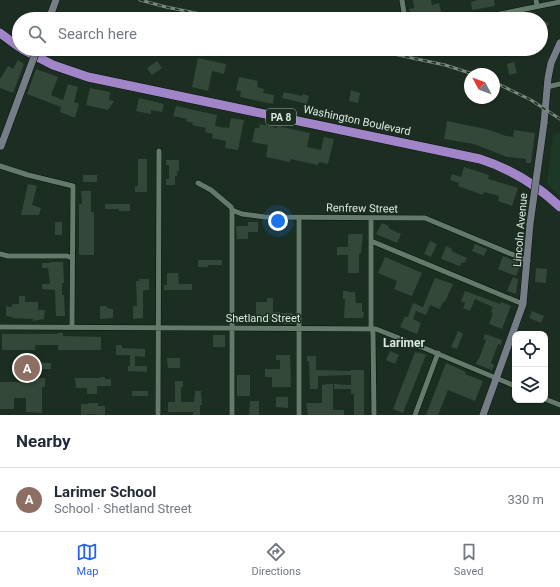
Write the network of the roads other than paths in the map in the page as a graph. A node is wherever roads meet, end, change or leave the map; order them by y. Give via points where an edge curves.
1 (56, 0) edge
2 (402, 0) edge
3 (536, 0) edge
4 (560, 2) edge
5 (537, 6) junction
6 (52, 12) edge
7 (404, 12) edge
8 (508, 12) edge
9 (0, 33) edge
10 (12, 42) edge
11 (560, 43) edge
12 (34, 56) edge
13 (36, 56) edge
14 (560, 84) edge
15 (547, 87) junction
16 (0, 147) edge
17 (159, 151) dead end
18 (0, 166) edge
19 (198, 183) dead end
20 (560, 207) edge
21 (232, 210) junction
22 (298, 217) junction
23 (371, 218) junction
24 (370, 241) junction
25 (0, 254) edge
26 (72, 258) junction
27 (528, 261) junction
28 (523, 304) junction
29 (0, 327) edge
30 (72, 327) junction
31 (158, 328) junction
32 (231, 328) junction
33 (299, 328) junction
34 (372, 330) junction
35 (438, 353) junction
36 (496, 378) junction
37 (512, 385) edge
38 (548, 400) edge
39 (560, 405) edge
40 (158, 415) edge
41 (232, 415) edge
42 (299, 415) edge
43 (374, 415) edge
44 (415, 415) edge
45 (483, 415) edge

1 - 6 street
2 - 7 street
3 - 5 street
4 - 5 street
5 - 8 street
9 - 10 highway
11 - 15 street, Lincoln Avenue
12 - 16 street, bridge
13 - 20 highway, Washington Boulevard / PA 8 via 88,77 480,159 524,178
14 - 15 street
15 - 27 street, Lincoln Avenue, bridge via 530,224
17 - 31 street
18 - 26 street via 73,186
19 - 21 street, Renfrew Street via 211,190
21 - 22 street, Renfrew Street via 265,217
21 - 32 street
22 - 23 street, Renfrew Street
22 - 33 street
23 - 24 street
23 - 27 street, Renfrew Street via 425,218
24 - 28 street
24 - 34 street
25 - 26 street
26 - 30 street
27 - 28 street, Lincoln Avenue
28 - 36 street, Lincoln Avenue
29 - 30 street, Shetland Street
30 - 31 street, Shetland Street
31 - 32 street, Shetland Street
31 - 40 street
32 - 33 street, Shetland Street
32 - 41 street
33 - 34 street, Shetland Street
33 - 42 street
34 - 35 street, Shetland Street via 379,330
34 - 43 street
35 - 36 street, Shetland Street
35 - 44 street
36 - 37 street, Shetland Street
36 - 45 street, Lincoln Avenue
38 - 39 street

